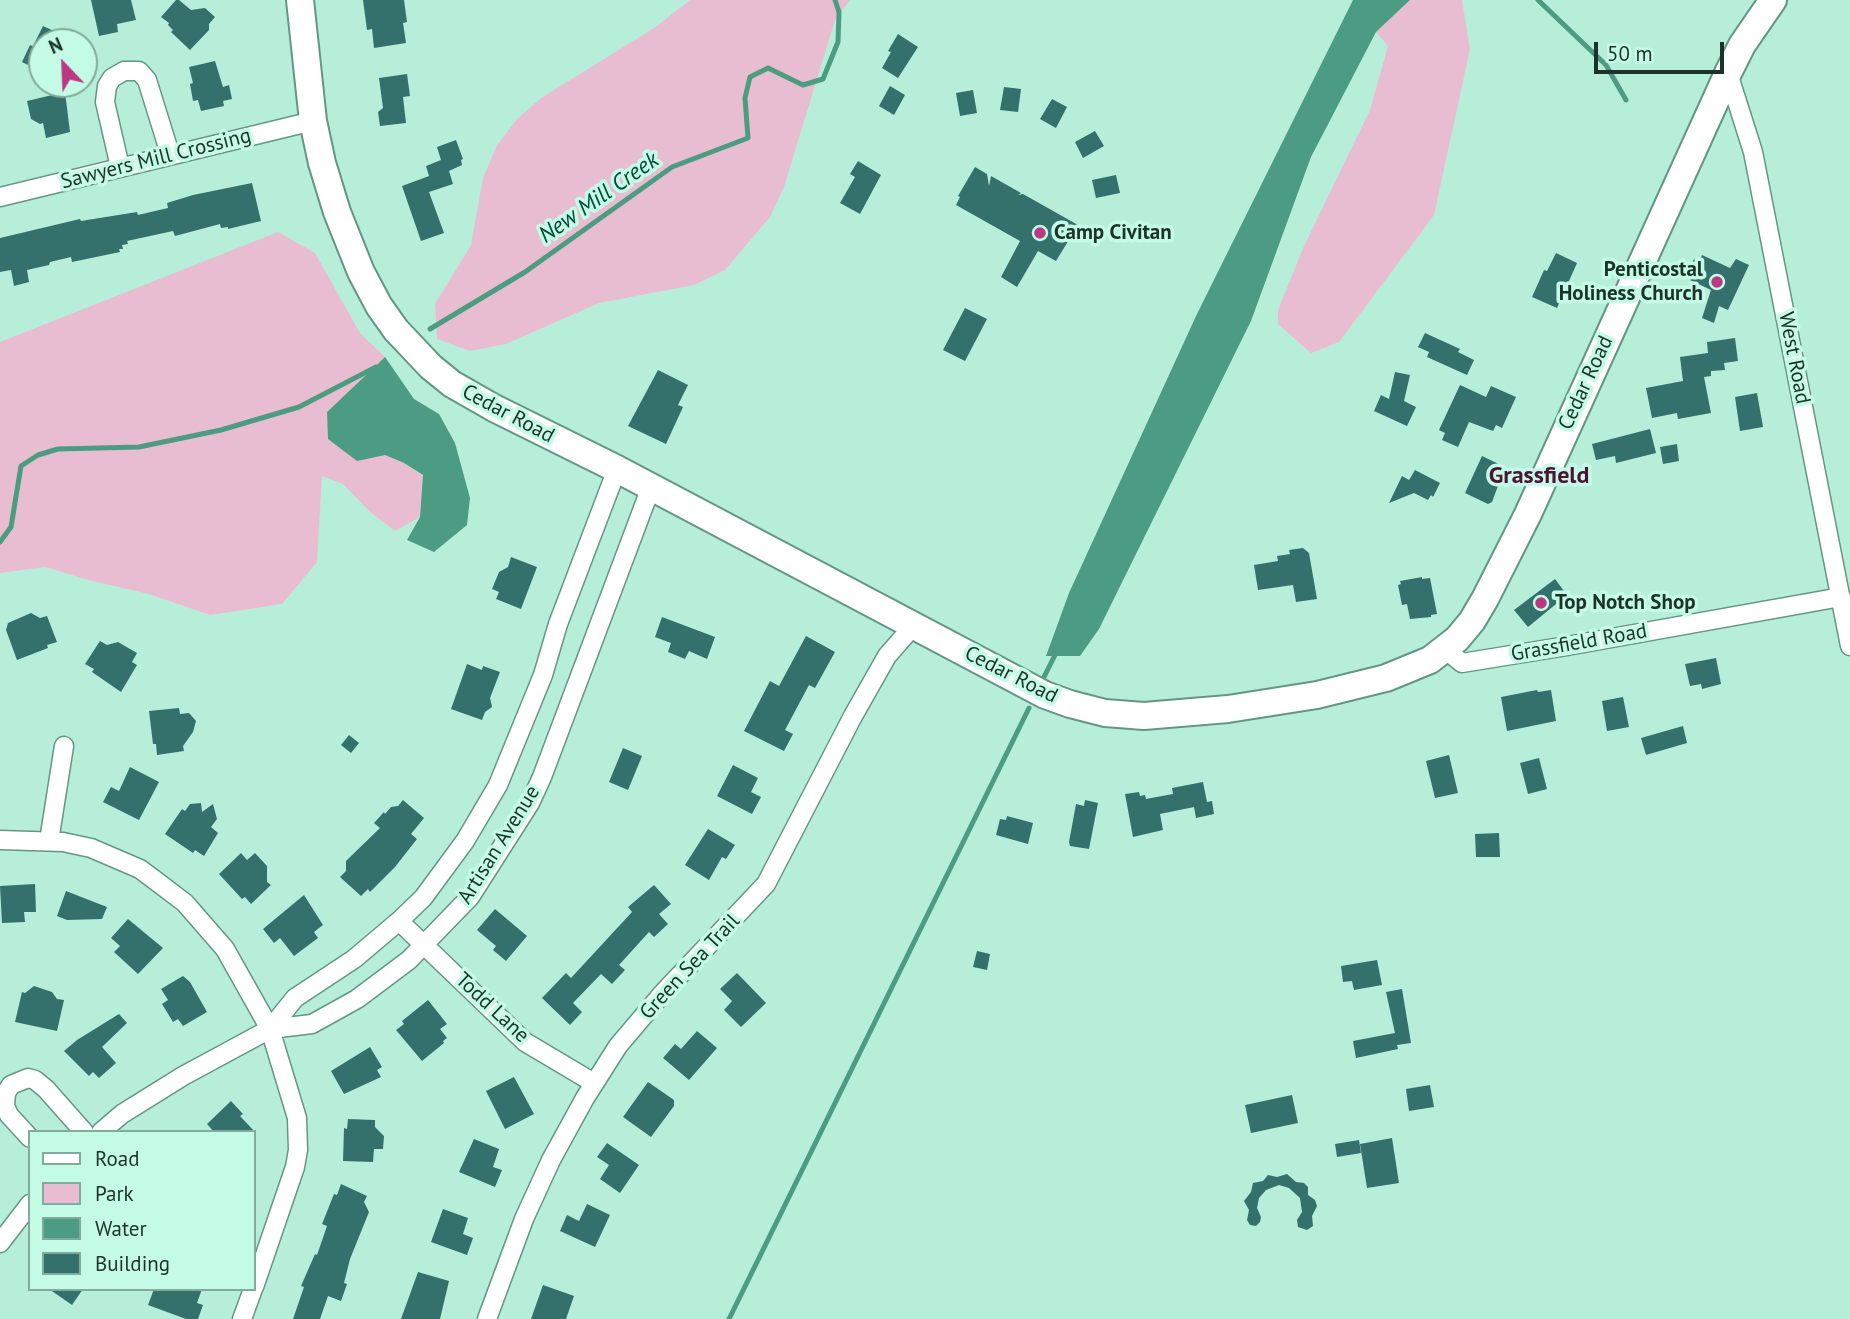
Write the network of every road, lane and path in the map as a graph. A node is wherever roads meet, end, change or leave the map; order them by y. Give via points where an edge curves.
1 (300, 0) edge
2 (1773, 0) edge
3 (1784, 0) edge
4 (1753, 29) junction
5 (1728, 73) junction
6 (313, 121) junction
7 (170, 155) junction
8 (120, 167) junction
9 (0, 197) edge
10 (617, 469) junction
11 (651, 487) junction
12 (1841, 597) junction
13 (914, 625) junction
14 (1850, 646) edge
15 (1446, 650) junction
16 (64, 746) dead end
17 (0, 840) edge
18 (50, 841) junction
19 (399, 921) junction
20 (424, 945) junction
21 (270, 1029) junction
22 (594, 1083) junction
23 (82, 1130) edge
24 (103, 1130) edge
25 (28, 1136) edge
26 (28, 1207) edge
27 (0, 1243) edge
28 (256, 1279) edge
29 (252, 1291) edge
30 (242, 1319) edge
31 (487, 1319) edge

1 - 6 street, Cedar Road
2 - 4 street, Cedar Road
3 - 4 street
4 - 5 street, Cedar Road
5 - 12 street, West Road via 1756,165
5 - 15 street, Cedar Road via 1522,527 1472,621
6 - 7 street, Sawyers Mill Crossing
6 - 10 street, Cedar Road via 350,248 379,306 414,351 452,384
7 - 8 street, Sawyers Mill Crossing
7 - 8 street via 147,80 139,71 124,71 111,78 105,102
8 - 9 street, Sawyers Mill Crossing
10 - 11 street, Cedar Road
10 - 19 street, Artisan Avenue via 498,785 445,869
11 - 13 street, Cedar Road
11 - 20 street, Artisan Avenue via 530,803 470,897
12 - 14 street, West Road
12 - 15 street, Grassfield Road via 1462,663
13 - 15 street, Cedar Road via 1045,695 1105,713 1144,716 1317,695 1403,673
13 - 22 street, Green Sea Trail via 887,656 766,884 662,993
16 - 18 street
17 - 18 street
18 - 21 street via 91,848 140,869 185,903 225,949
19 - 20 street, Todd Lane
19 - 21 street, Artisan Avenue via 354,959 295,998
20 - 21 street, Artisan Avenue via 389,977 312,1024
20 - 22 street, Todd Lane via 525,1042
21 - 24 street, Artisan Avenue via 183,1076
21 - 28 street via 297,1118 298,1150
22 - 31 street, Green Sea Trail via 524,1219
23 - 25 street via 46,1089 28,1078 11,1084 5,1106
26 - 27 street
29 - 30 street

